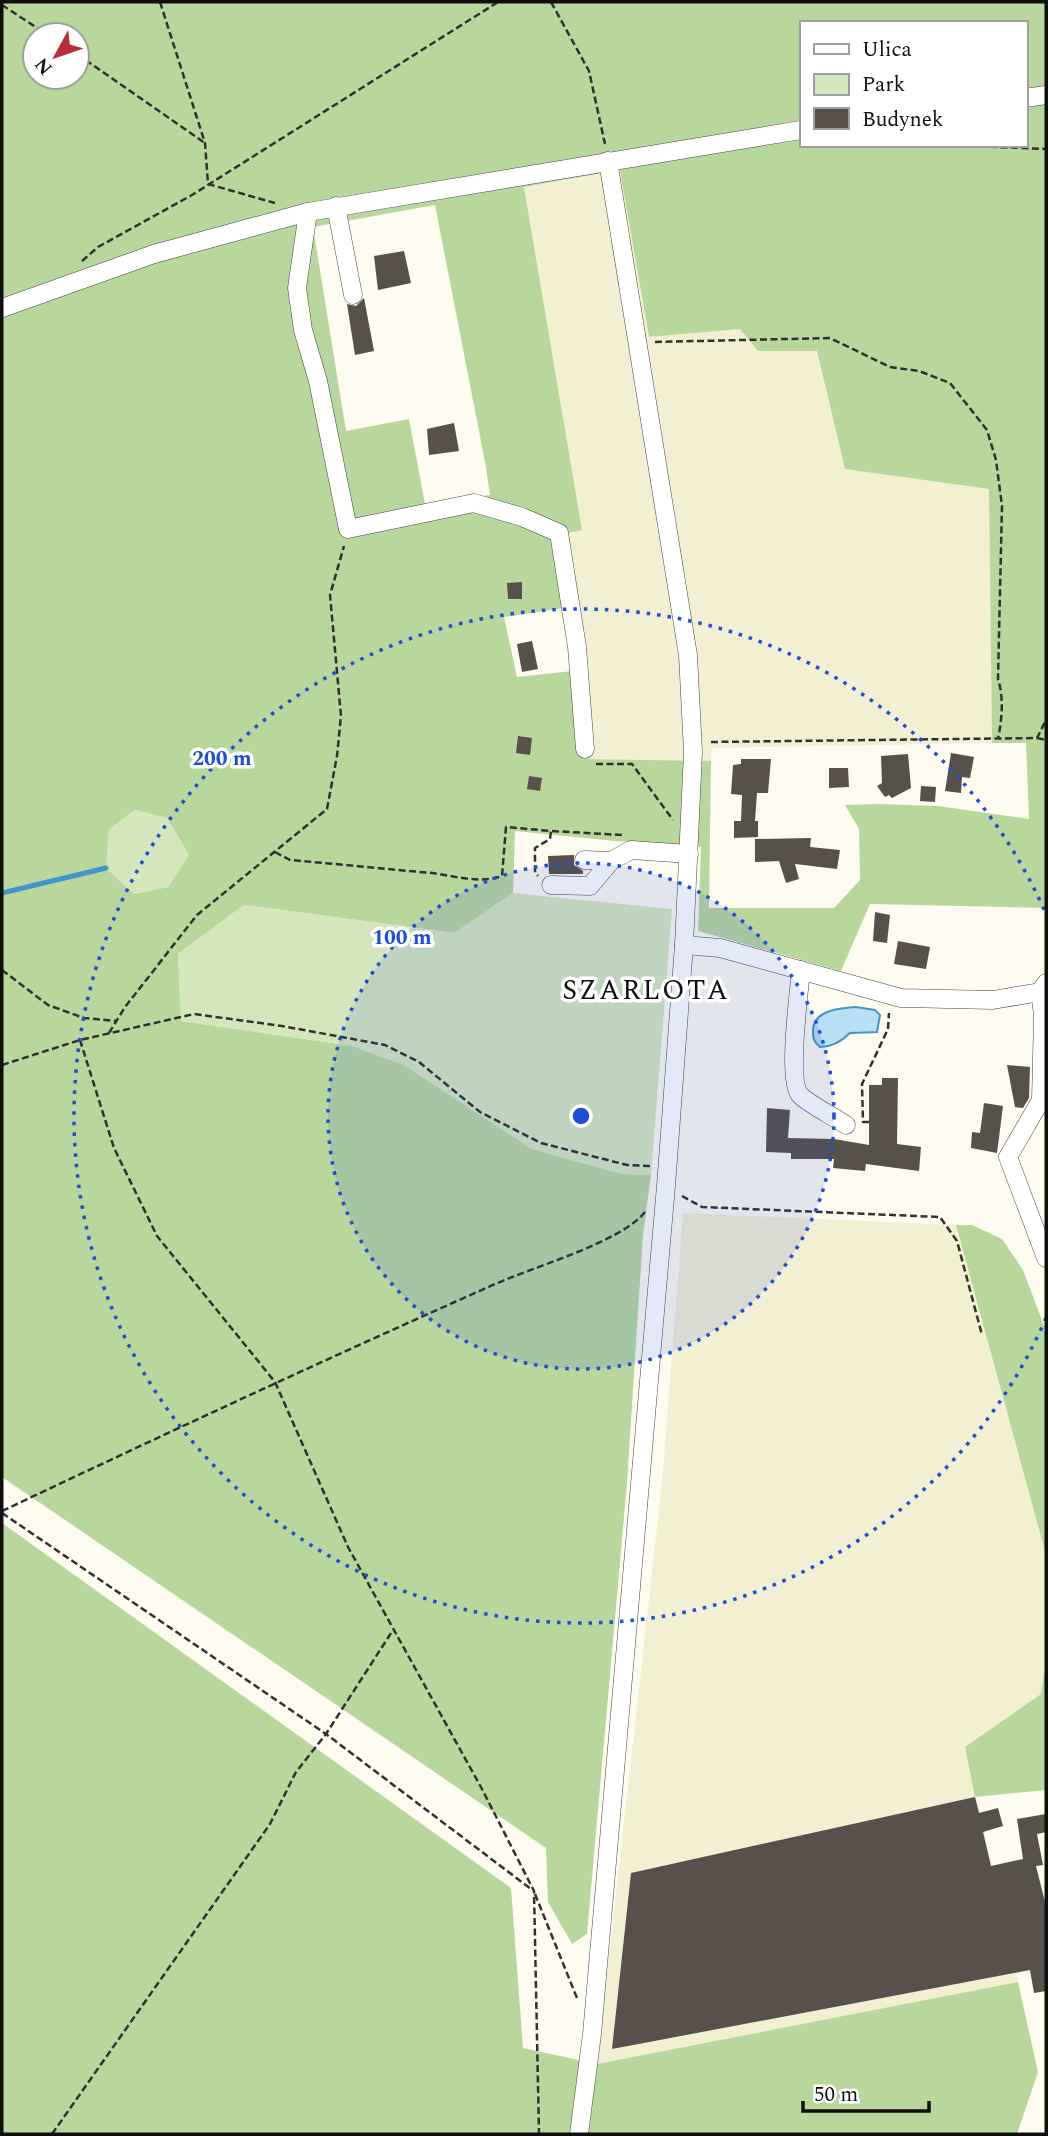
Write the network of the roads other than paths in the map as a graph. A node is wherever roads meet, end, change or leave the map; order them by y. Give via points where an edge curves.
1 (1046, 95) edge
2 (1027, 97) edge
3 (800, 130) edge
4 (608, 160) junction
5 (336, 206) junction
6 (308, 212) junction
7 (353, 295) dead end
8 (2, 308) edge
9 (585, 749) road end
10 (689, 854) junction
11 (584, 860) dead end
12 (611, 861) junction
13 (551, 885) road end
14 (684, 945) junction
15 (801, 970) junction
16 (1043, 988) edge
17 (846, 1125) dead end
18 (1046, 1258) edge
19 (579, 2134) edge

1 - 2 street
3 - 4 street
4 - 5 street
4 - 10 street via 688,655 693,752
5 - 6 street
5 - 7 street
6 - 8 street via 154,254
6 - 9 street via 297,288 348,529 474,503 559,533 577,647
10 - 12 street via 631,850
10 - 14 street
11 - 12 street
12 - 13 street via 590,886
14 - 15 street via 720,948
14 - 19 street via 593,2021
15 - 16 street via 901,998 993,1000
15 - 17 street via 795,1084 799,1094
16 - 18 street via 1041,1100 1008,1157

